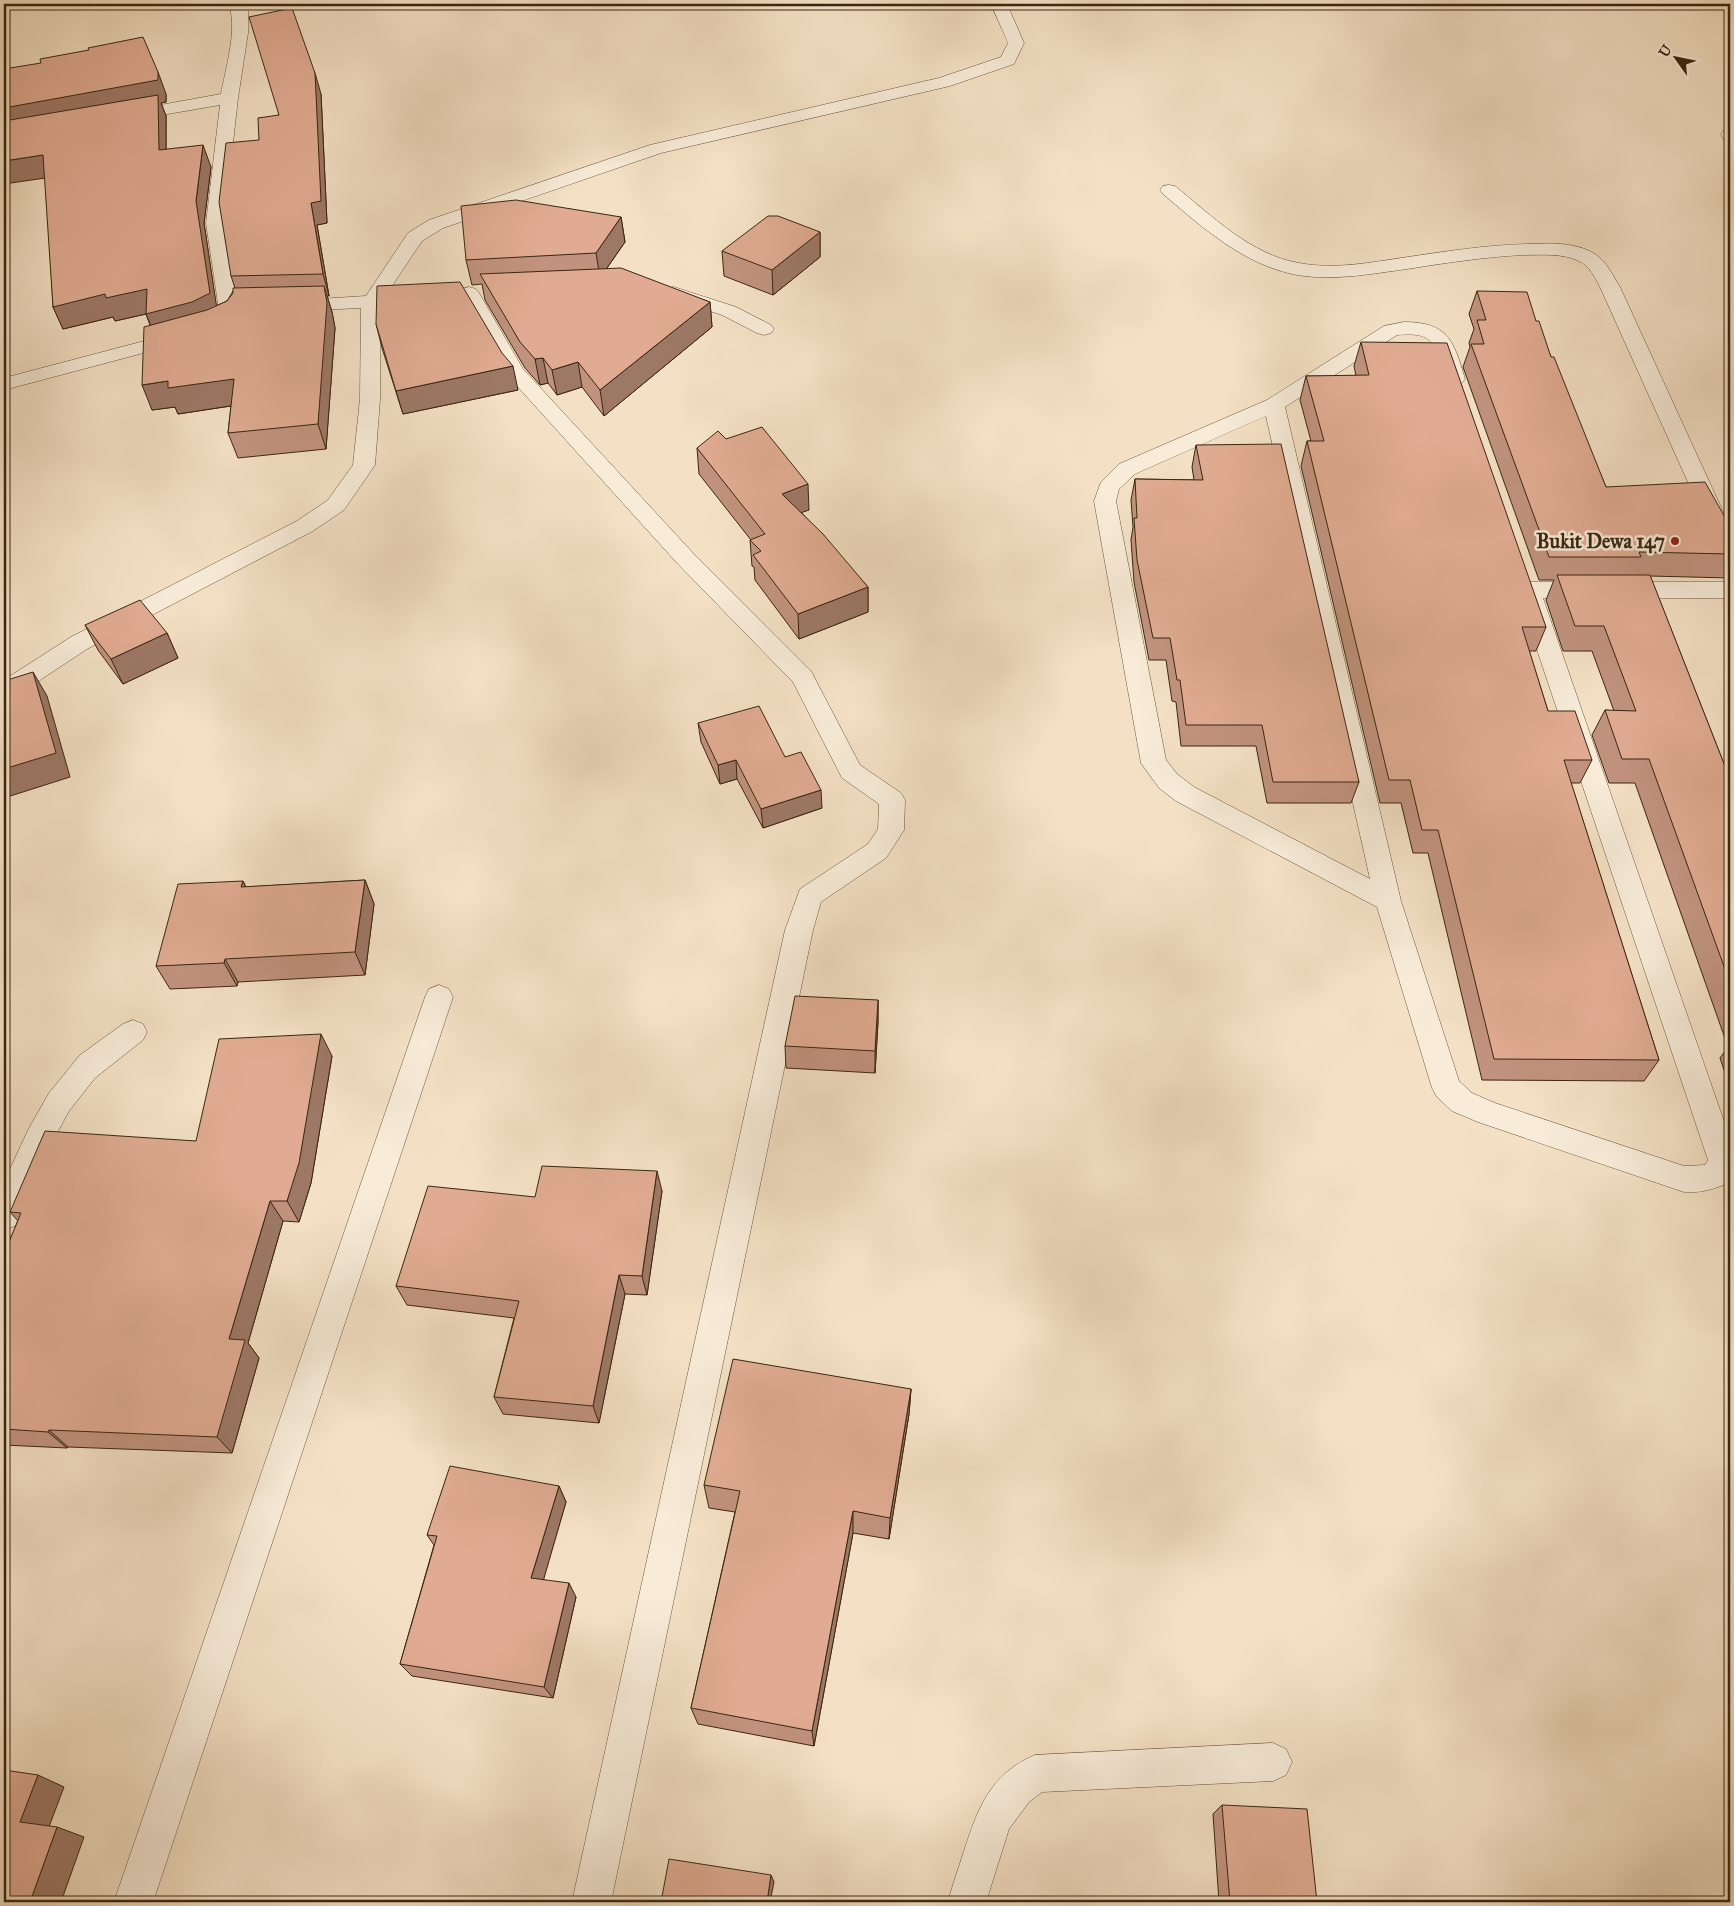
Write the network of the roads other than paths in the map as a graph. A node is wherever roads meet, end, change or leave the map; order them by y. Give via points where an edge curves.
1 (236, 4) edge
2 (998, 4) edge
3 (229, 98) junction
4 (111, 119) edge
5 (1169, 190) dead end
6 (660, 290) edge
7 (469, 294) edge
8 (410, 299) edge
9 (371, 303) junction
10 (276, 305) edge
11 (764, 329) dead end
12 (4, 384) edge
13 (1461, 397) edge
14 (1274, 405) junction
15 (1730, 551) edge
16 (1730, 590) edge
17 (4, 692) edge
18 (1388, 901) junction
19 (439, 997) dead end
20 (133, 1032) dead end
21 (4, 1216) edge
22 (1273, 1762) dead end
23 (133, 1902) edge
24 (592, 1902) edge
25 (967, 1902) edge

1 - 3 street via 240,11 240,33
2 - 9 street via 1016,43 1008,60 944,82 656,149 436,224 415,237
3 - 4 street
3 - 12 street via 215,223 238,306 227,321
5 - 15 street via 1232,242 1271,262 1303,271 1328,274 1521,248 1560,250 1586,256 1610,287
6 - 11 street via 728,310
7 - 24 street via 515,372 685,558 802,677 851,771 892,800 891,830 877,851 809,896 799,930
8 - 9 street
9 - 10 street
9 - 17 street via 370,399 364,465 336,505 305,526 79,643
13 - 14 street via 1442,341 1430,333 1404,327 1391,330
14 - 18 street
14 - 18 street via 1127,469 1109,487 1105,501 1154,763 1168,781 1185,794
16 - 18 street via 1526,581 1723,1161 1715,1175 1700,1180 1684,1180 1488,1114 1462,1102 1447,1088
19 - 23 street
20 - 21 street via 85,1069 66,1093 46,1125
22 - 25 street via 1035,1774 1016,1789 993,1819

